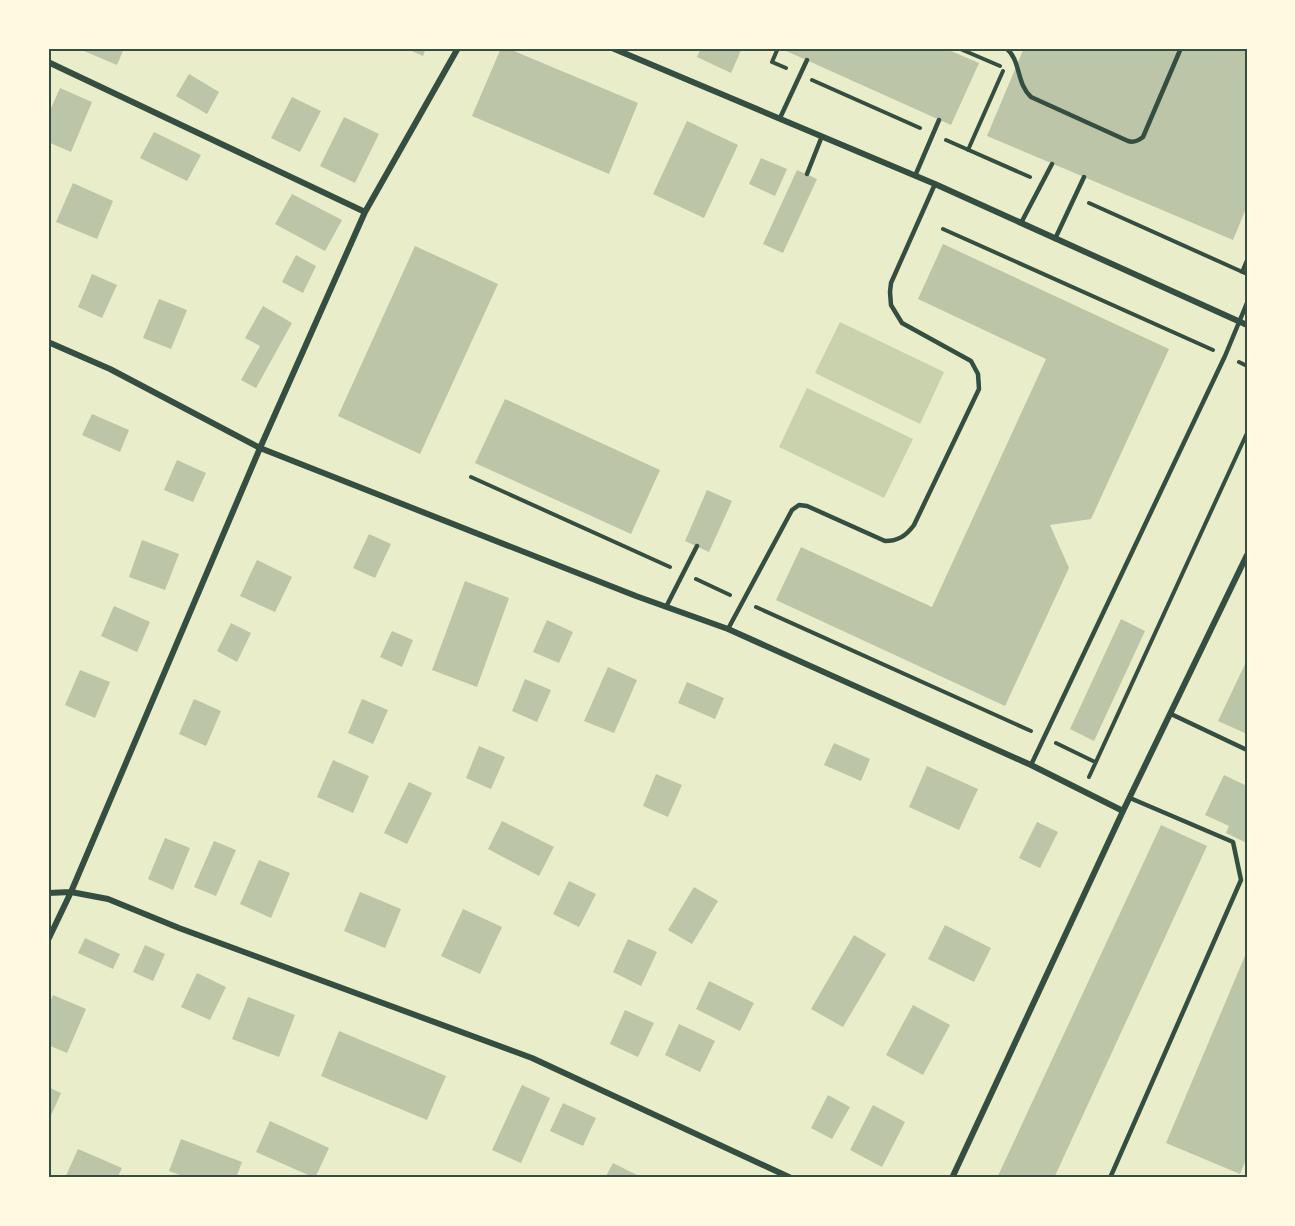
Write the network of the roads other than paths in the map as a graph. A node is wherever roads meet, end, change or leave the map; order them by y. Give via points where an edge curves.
1 (458, 48) edge
2 (612, 48) edge
3 (1006, 48) edge
4 (1181, 48) edge
5 (807, 60) dead end
6 (48, 62) edge
7 (780, 118) junction
8 (939, 120) dead end
9 (822, 136) junction
10 (1052, 164) dead end
11 (807, 174) dead end
12 (915, 176) junction
13 (1084, 177) dead end
14 (935, 184) junction
15 (365, 212) junction
16 (1021, 223) junction
17 (1054, 239) junction
18 (1247, 303) edge
19 (1239, 321) junction
20 (1247, 325) edge
21 (48, 342) edge
22 (260, 448) junction
23 (697, 546) dead end
24 (1247, 555) edge
25 (666, 607) junction
26 (728, 629) junction
27 (1171, 714) junction
28 (1247, 750) edge
29 (1030, 765) junction
30 (1130, 798) junction
31 (1123, 811) junction
32 (1241, 880) junction
33 (1247, 883) edge
34 (71, 892) junction
35 (48, 893) edge
36 (48, 940) edge
37 (791, 1178) edge
38 (952, 1178) edge
39 (1110, 1178) edge

1 - 15 street
2 - 7 street
3 - 4 lane via 1031,97 1132,142 1143,137
5 - 7 lane
6 - 15 street
7 - 9 street
8 - 12 lane
9 - 11 lane
9 - 12 street
10 - 16 lane
12 - 14 street
13 - 17 lane
14 - 16 street
14 - 26 lane via 891,283 891,305 902,323 970,361 978,374 979,389 909,531 885,541 807,506 795,507
15 - 22 street
16 - 17 street
17 - 19 street
18 - 19 lane
19 - 20 street
19 - 29 lane
21 - 22 street via 110,369
22 - 25 street
22 - 34 street
23 - 25 lane
24 - 27 street
25 - 26 street
26 - 29 street
27 - 28 lane
27 - 30 street
29 - 31 street
30 - 31 street
30 - 32 lane via 1233,843
31 - 38 street
32 - 33 lane
32 - 39 lane
34 - 35 street
34 - 36 street
34 - 37 street via 108,899 532,1058

